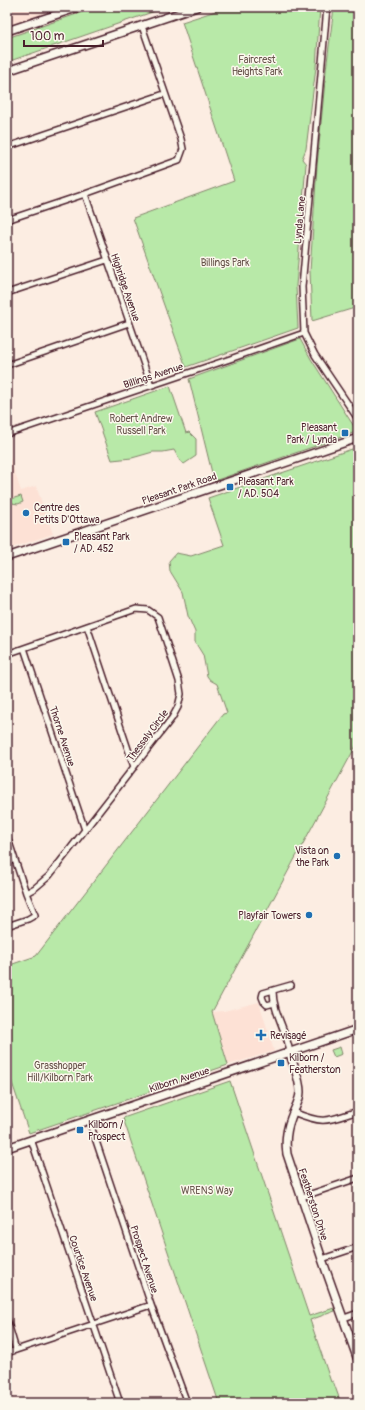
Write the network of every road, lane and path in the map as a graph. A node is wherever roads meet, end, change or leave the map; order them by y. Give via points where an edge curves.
1 (79, 7) edge
2 (197, 7) edge
3 (328, 7) edge
4 (142, 26) junction
5 (7, 31) edge
6 (7, 72) edge
7 (164, 94) junction
8 (7, 147) edge
9 (84, 194) junction
10 (7, 220) edge
11 (107, 260) junction
12 (7, 293) edge
13 (129, 324) junction
14 (304, 333) junction
15 (7, 365) edge
16 (150, 385) junction
17 (358, 419) edge
18 (7, 434) edge
19 (358, 438) edge
20 (7, 557) edge
21 (88, 626) junction
22 (24, 648) junction
23 (7, 654) edge
24 (134, 767) junction
25 (85, 830) junction
26 (7, 836) edge
27 (26, 893) junction
28 (7, 926) edge
29 (291, 985) dead end
30 (273, 991) junction
31 (274, 1003) junction
32 (358, 1029) edge
33 (290, 1053) junction
34 (358, 1111) edge
35 (293, 1112) junction
36 (89, 1120) junction
37 (31, 1139) junction
38 (7, 1148) edge
39 (358, 1178) edge
40 (302, 1197) junction
41 (358, 1247) edge
42 (322, 1259) junction
43 (151, 1305) junction
44 (358, 1313) edge
45 (344, 1318) junction
46 (7, 1320) edge
47 (94, 1324) junction
48 (16, 1350) junction
49 (7, 1353) edge
50 (358, 1360) edge
51 (120, 1403) edge
52 (186, 1403) edge

1 - 5 street
2 - 4 street
3 - 14 street, Lynda Lane via 302,287
4 - 6 street
4 - 7 street
7 - 8 street
7 - 9 street via 181,139 183,149 178,160
9 - 10 street
9 - 11 street, Highridge Avenue
11 - 12 street
11 - 13 street, Highridge Avenue
13 - 15 street
13 - 16 street, Highridge Avenue
14 - 16 street, Billings Avenue
14 - 17 street, Lynda Lane via 315,355
16 - 18 street, Billings Avenue
19 - 20 street, Pleasant Park Road
21 - 22 street, Thessaly Circle
21 - 24 street
21 - 24 street, Thessaly Circle via 136,609 148,610 158,617 179,681 181,694 178,707
22 - 23 street, Thessaly Circle
22 - 25 street, Thorne Avenue
24 - 25 street, Thessaly Circle
25 - 27 street, Thessaly Circle via 49,876
26 - 27 street
27 - 28 street via 35,915
29 - 30 street
30 - 31 street
30 - 31 street via 263,993 262,1001 265,1004
31 - 33 street
32 - 33 street, Kilborn Avenue
33 - 35 street, Featherston Drive via 300,1091
33 - 36 street, Kilborn Avenue
34 - 35 street via 333,1120 320,1121
35 - 40 street, Featherston Drive via 286,1142
36 - 37 street, Kilborn Avenue
36 - 43 street, Prospect Avenue
37 - 38 street, Kilborn Avenue
37 - 47 street, Courtice Avenue
39 - 40 street
40 - 42 street, Featherston Drive
41 - 42 street
42 - 45 street, Featherston Drive
43 - 47 street
43 - 52 street, Prospect Avenue
44 - 45 street
45 - 50 street, Featherston Drive
46 - 48 street
47 - 48 street
47 - 51 street, Courtice Avenue
48 - 49 street

